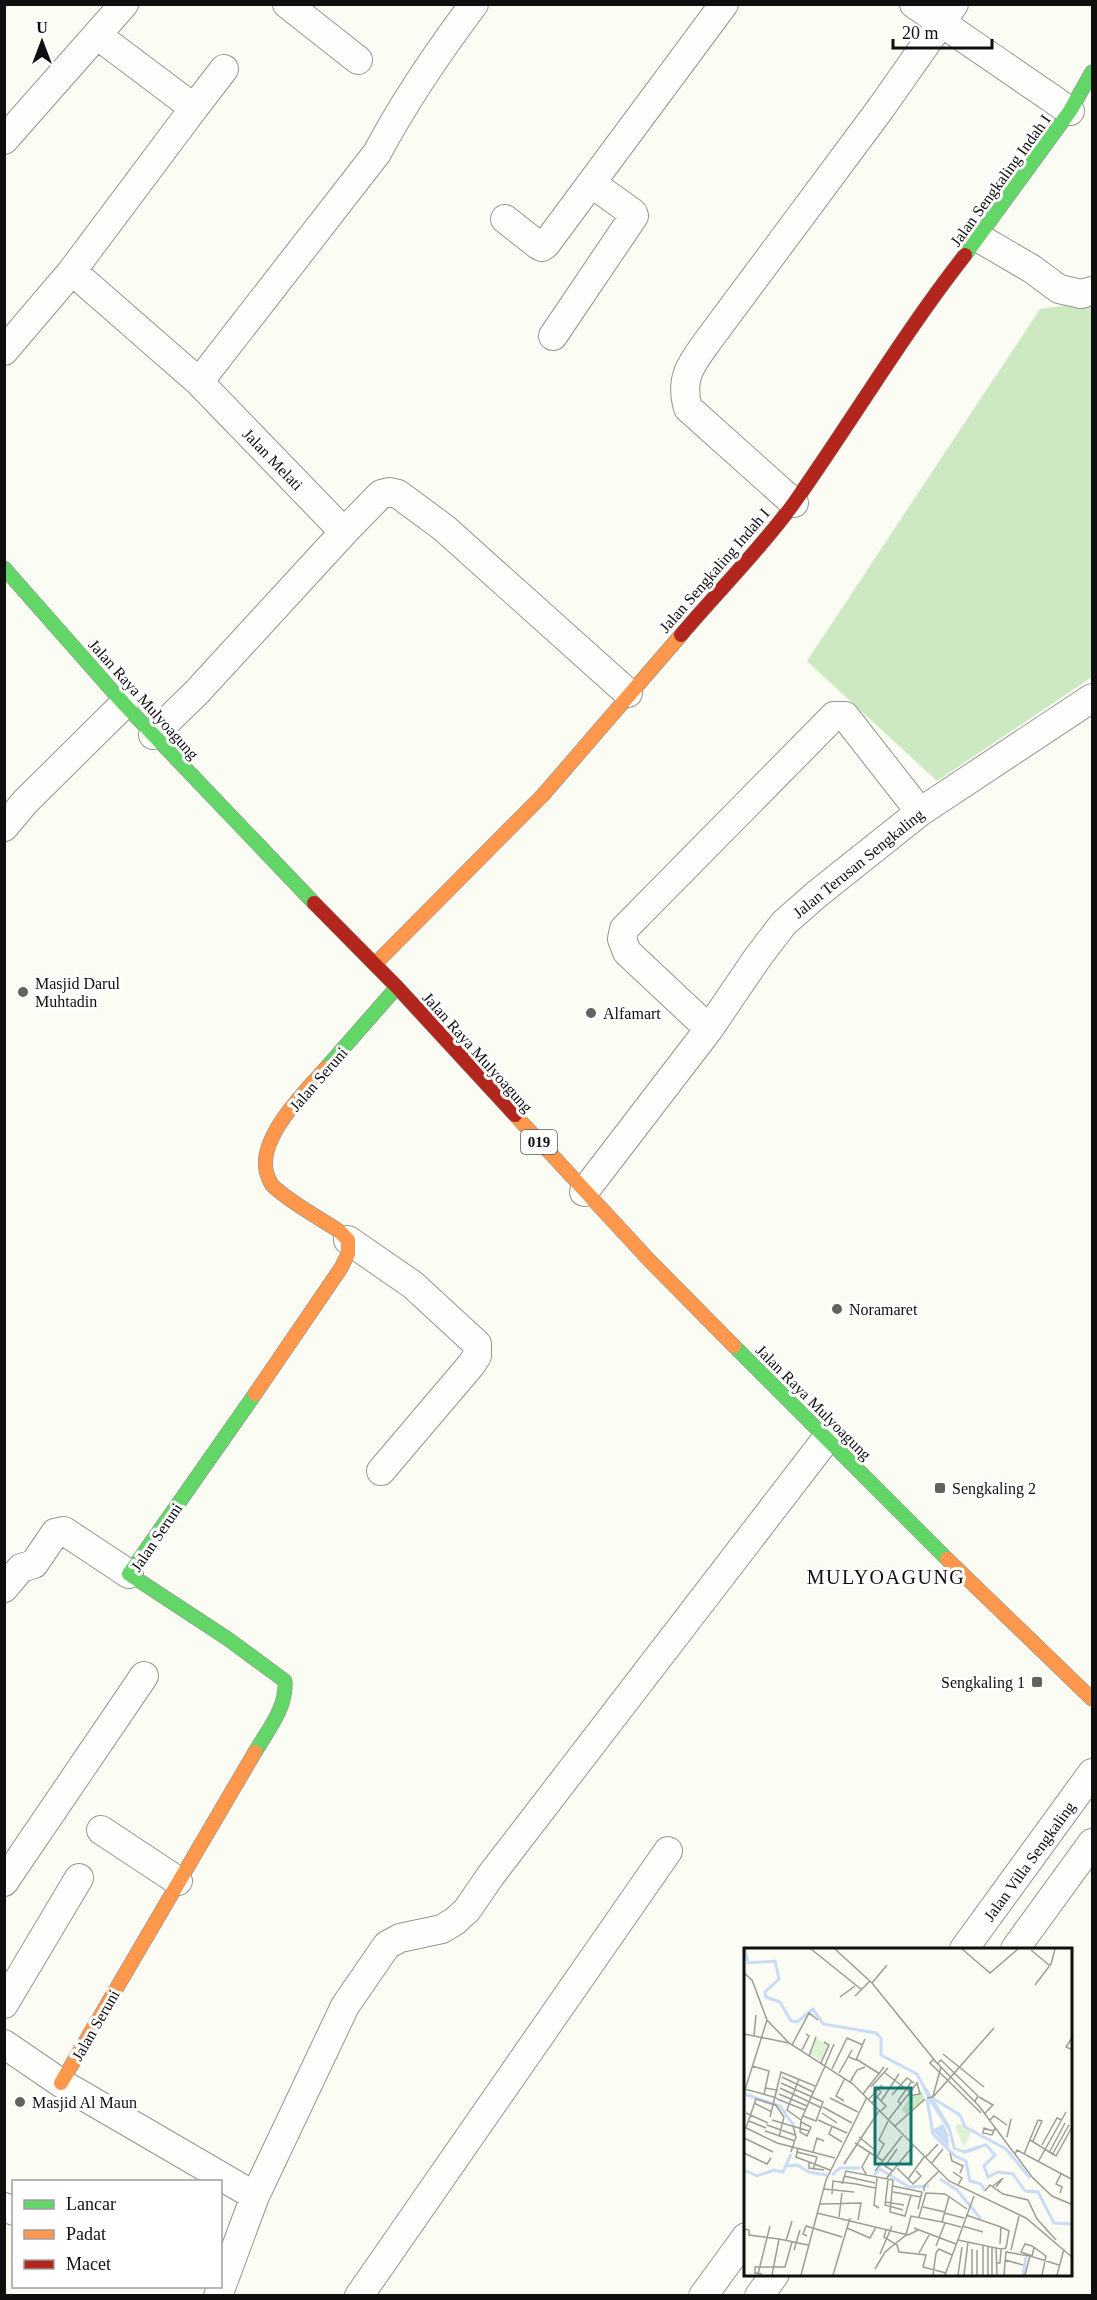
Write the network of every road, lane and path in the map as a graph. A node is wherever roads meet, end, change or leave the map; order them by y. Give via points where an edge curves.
1 (124, 4) edge
2 (287, 4) edge
3 (474, 4) edge
4 (724, 4) edge
5 (914, 4) edge
6 (947, 14) edge
7 (97, 35) junction
8 (358, 60) dead end
9 (224, 69) dead end
10 (1092, 72) edge
11 (194, 108) junction
12 (1070, 111) junction
13 (4, 140) edge
14 (591, 183) junction
15 (506, 219) dead end
16 (980, 238) junction
17 (72, 271) junction
18 (1092, 291) edge
19 (553, 336) dead end
20 (4, 351) edge
21 (199, 381) junction
22 (794, 503) junction
23 (344, 532) junction
24 (4, 568) edge
25 (628, 693) junction
26 (1092, 698) edge
27 (124, 704) junction
28 (153, 735) junction
29 (921, 812) junction
30 (4, 827) edge
31 (375, 964) junction
32 (397, 987) junction
33 (709, 1029) junction
34 (584, 1192) junction
35 (348, 1240) junction
36 (826, 1438) junction
37 (381, 1471) dead end
38 (129, 1574) junction
39 (4, 1588) edge
40 (144, 1676) dead end
41 (1092, 1699) edge
42 (1092, 1773) edge
43 (101, 1830) dead end
44 (1092, 1843) edge
45 (668, 1851) dead end
46 (8, 1869) edge
47 (80, 1878) dead end
48 (178, 1881) junction
49 (965, 1948) edge
50 (1016, 1948) edge
51 (4, 2004) edge
52 (4, 2044) edge
53 (62, 2083) junction
54 (255, 2196) junction
55 (744, 2240) edge
56 (773, 2276) edge
57 (222, 2284) edge
58 (359, 2295) edge
59 (702, 2295) edge
60 (759, 2295) edge

1 - 7 street
2 - 8 street
3 - 21 street via 440,48 377,153
4 - 14 street
5 - 6 street
6 - 12 street
6 - 22 street via 710,338 685,378 688,408
7 - 11 street
7 - 13 street
9 - 11 street
10 - 12 street, Jalan Sengkaling Indah I
11 - 17 street
12 - 16 street, Jalan Sengkaling Indah I
14 - 15 street via 542,247
14 - 19 street via 634,216
16 - 18 street via 1059,289 1081,294
16 - 22 street, Jalan Sengkaling Indah I via 928,302
17 - 20 street
17 - 21 street, Jalan Melati
21 - 23 street, Jalan Melati
22 - 25 street, Jalan Sengkaling Indah I via 763,544
23 - 25 street via 381,494 398,494 444,528
23 - 28 street
24 - 27 street, Jalan Raya Mulyoagung / 019
25 - 31 street, Jalan Sengkaling Indah I via 543,795
26 - 29 street, Jalan Terusan Sengkaling
27 - 28 street, Jalan Raya Mulyoagung / 019
27 - 30 street
28 - 31 street, Jalan Raya Mulyoagung / 019
29 - 33 street, Jalan Terusan Sengkaling via 784,923
29 - 33 street via 845,716 834,716 624,929 622,939 627,952
31 - 32 street, Jalan Raya Mulyoagung / 019
32 - 34 street, Jalan Raya Mulyoagung / 019
32 - 35 street, Jalan Seruni via 303,1094 265,1153 271,1185 326,1220
33 - 34 street, Jalan Terusan Sengkaling
34 - 36 street, Jalan Raya Mulyoagung / 019
35 - 37 street via 413,1285 477,1344 477,1356 471,1365
35 - 38 street, Jalan Seruni via 348,1254 340,1268
36 - 41 street, Jalan Raya Mulyoagung / 019
36 - 54 street via 467,1910 442,1929 399,1938 387,1945 345,2006
38 - 39 street via 59,1531 34,1564 21,1568
38 - 48 street, Jalan Seruni via 285,1681 286,1694 280,1710
40 - 46 street
42 - 49 street, Jalan Villa Sengkaling
43 - 48 street
44 - 50 street
45 - 58 street
47 - 51 street
48 - 53 street, Jalan Seruni
52 - 53 street
53 - 54 street
54 - 57 street
55 - 59 street
56 - 60 street

